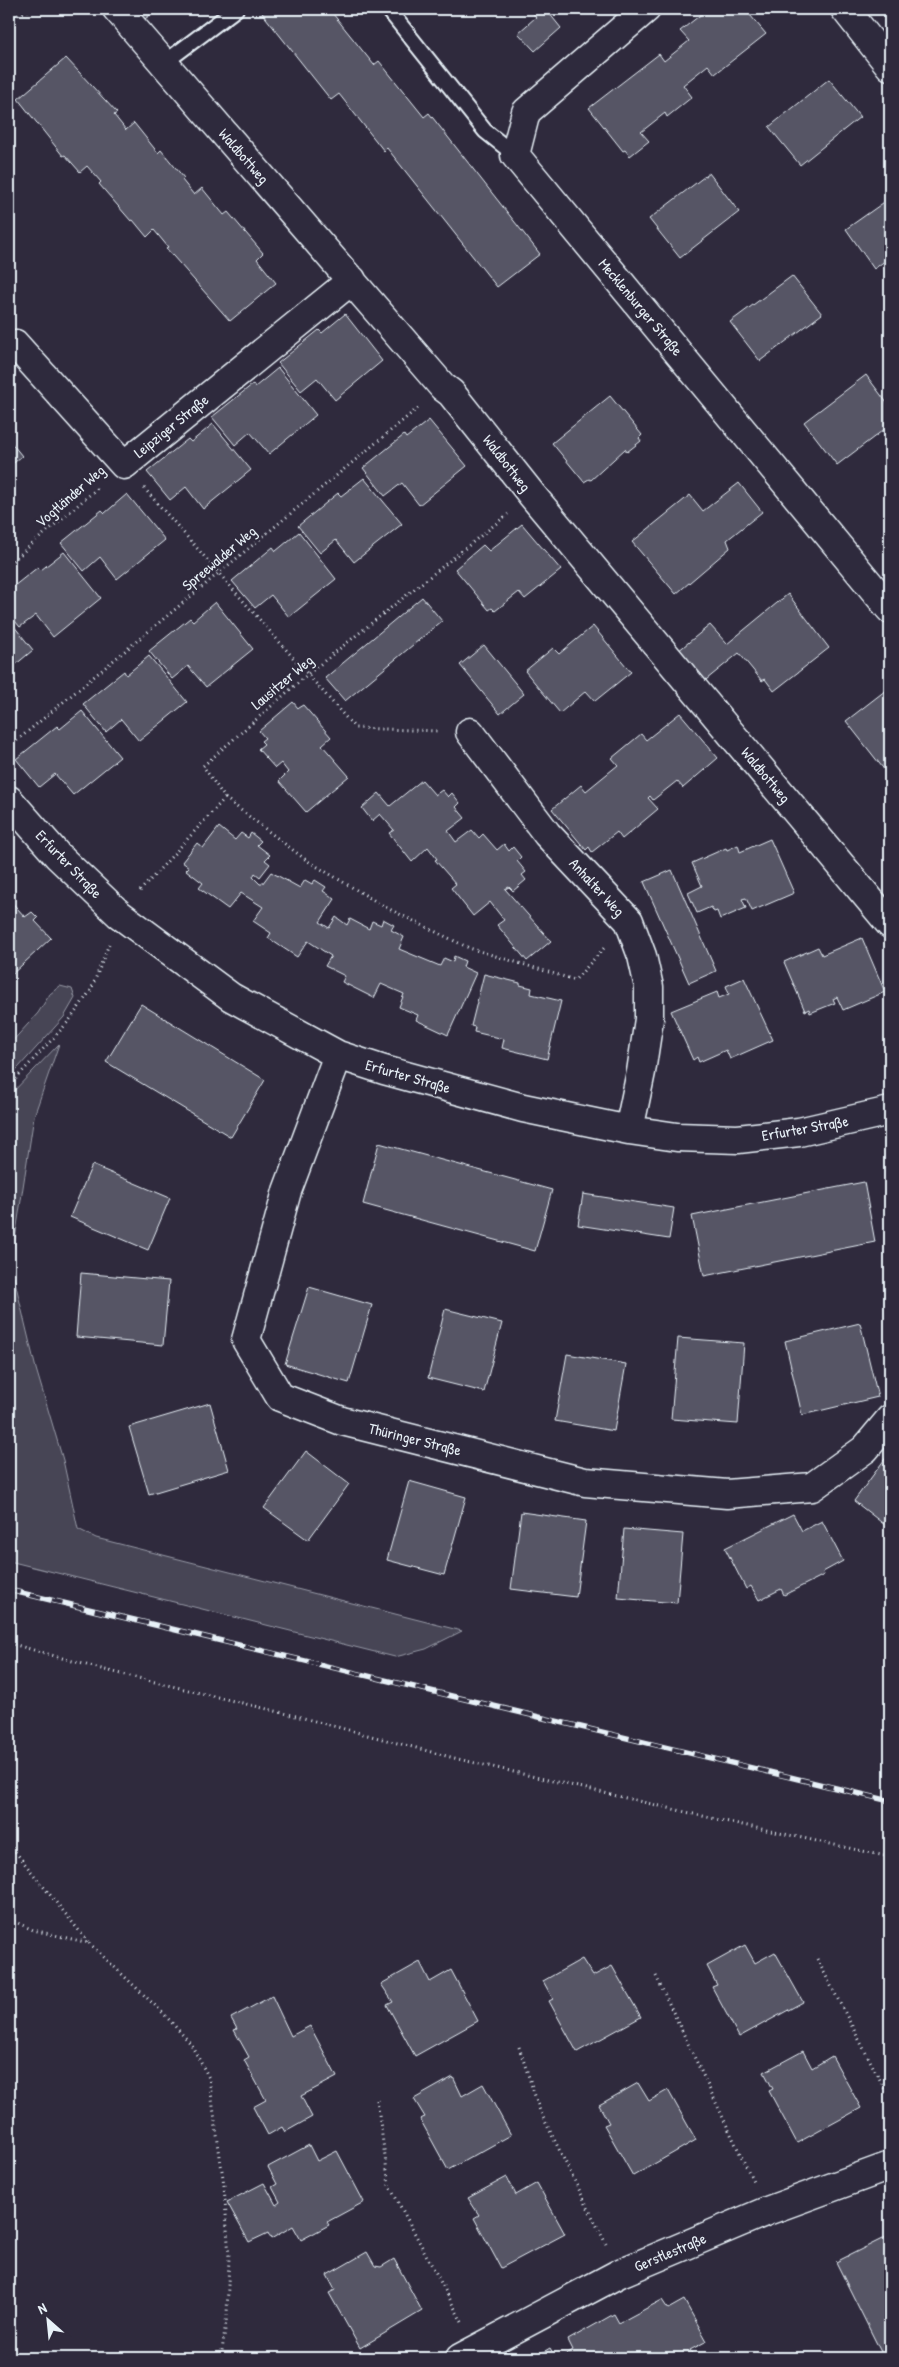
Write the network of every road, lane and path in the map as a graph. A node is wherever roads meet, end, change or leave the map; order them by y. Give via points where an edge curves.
1 (32, 9) edge
2 (117, 9) edge
3 (236, 9) edge
4 (388, 9) edge
5 (844, 9) edge
6 (637, 12) edge
7 (9, 19) edge
8 (164, 63) junction
9 (890, 66) edge
10 (514, 155) junction
11 (352, 280) junction
12 (9, 348) edge
13 (443, 387) junction
14 (124, 465) junction
15 (532, 495) junction
16 (9, 564) edge
17 (219, 573) junction
18 (890, 609) edge
19 (308, 674) junction
20 (470, 732) joint
21 (9, 748) edge
22 (225, 798) junction
23 (9, 800) edge
24 (119, 914) junction
25 (629, 921) junction
26 (890, 924) edge
27 (338, 1055) junction
28 (9, 1086) edge
29 (889, 1115) edge
30 (629, 1130) junction
31 (890, 1419) edge
32 (9, 1643) edge
33 (9, 1844) edge
34 (890, 1857) edge
35 (9, 1919) edge
36 (89, 1943) junction
37 (817, 1959) dead end
38 (656, 1976) dead end
39 (519, 2047) dead end
40 (890, 2099) edge
41 (377, 2100) dead end
42 (890, 2166) edge
43 (767, 2210) junction
44 (620, 2273) junction
45 (468, 2354) edge
46 (222, 2358) edge
47 (232, 2358) edge

1 - 7 path
2 - 8 street, Waldbottweg
3 - 8 lane
4 - 10 lane, Mecklenburger Straße via 485,131
5 - 9 street
6 - 10 street via 526,112
8 - 11 street, Waldbottweg
10 - 18 street, Mecklenburger Straße
11 - 13 street, Waldbottweg
11 - 14 street, Leipziger Straße
12 - 14 street, Leipziger Straße via 15,344
13 - 15 street, Waldbottweg
13 - 17 path, Spreewalder Weg
14 - 16 path, Vogtländer Weg
14 - 17 path
15 - 19 path, Lausitzer Weg
15 - 26 street, Waldbottweg
17 - 19 path
17 - 21 path, Spreewalder Weg
19 - 20 path via 355,728
19 - 22 path, Lausitzer Weg via 203,766
20 - 25 street, Anhalter Weg via 547,834
22 - 24 path
22 - 25 path via 306,860 387,908 469,948 575,980
23 - 24 street, Erfurter Straße via 58,856
24 - 27 street, Erfurter Straße via 231,998
24 - 28 path via 91,990 69,1021
25 - 30 street, Anhalter Weg via 649,987 645,1046
27 - 30 street, Erfurter Straße via 523,1108
27 - 31 street, Thüringer Straße via 287,1190 246,1340 280,1397 342,1421 585,1482 727,1494 812,1487 865,1449
29 - 30 street, Erfurter Straße via 799,1132 738,1139 677,1137
32 - 34 path via 454,1758
33 - 36 path
35 - 36 path via 33,1930
36 - 46 path via 191,2044 210,2078 224,2185 229,2257
37 - 40 path
38 - 43 path
39 - 44 path via 540,2111
41 - 45 path via 389,2185
42 - 43 street, Gerstlestraße
43 - 44 street, Gerstlestraße
44 - 45 street, Gerstlestraße
46 - 47 path

